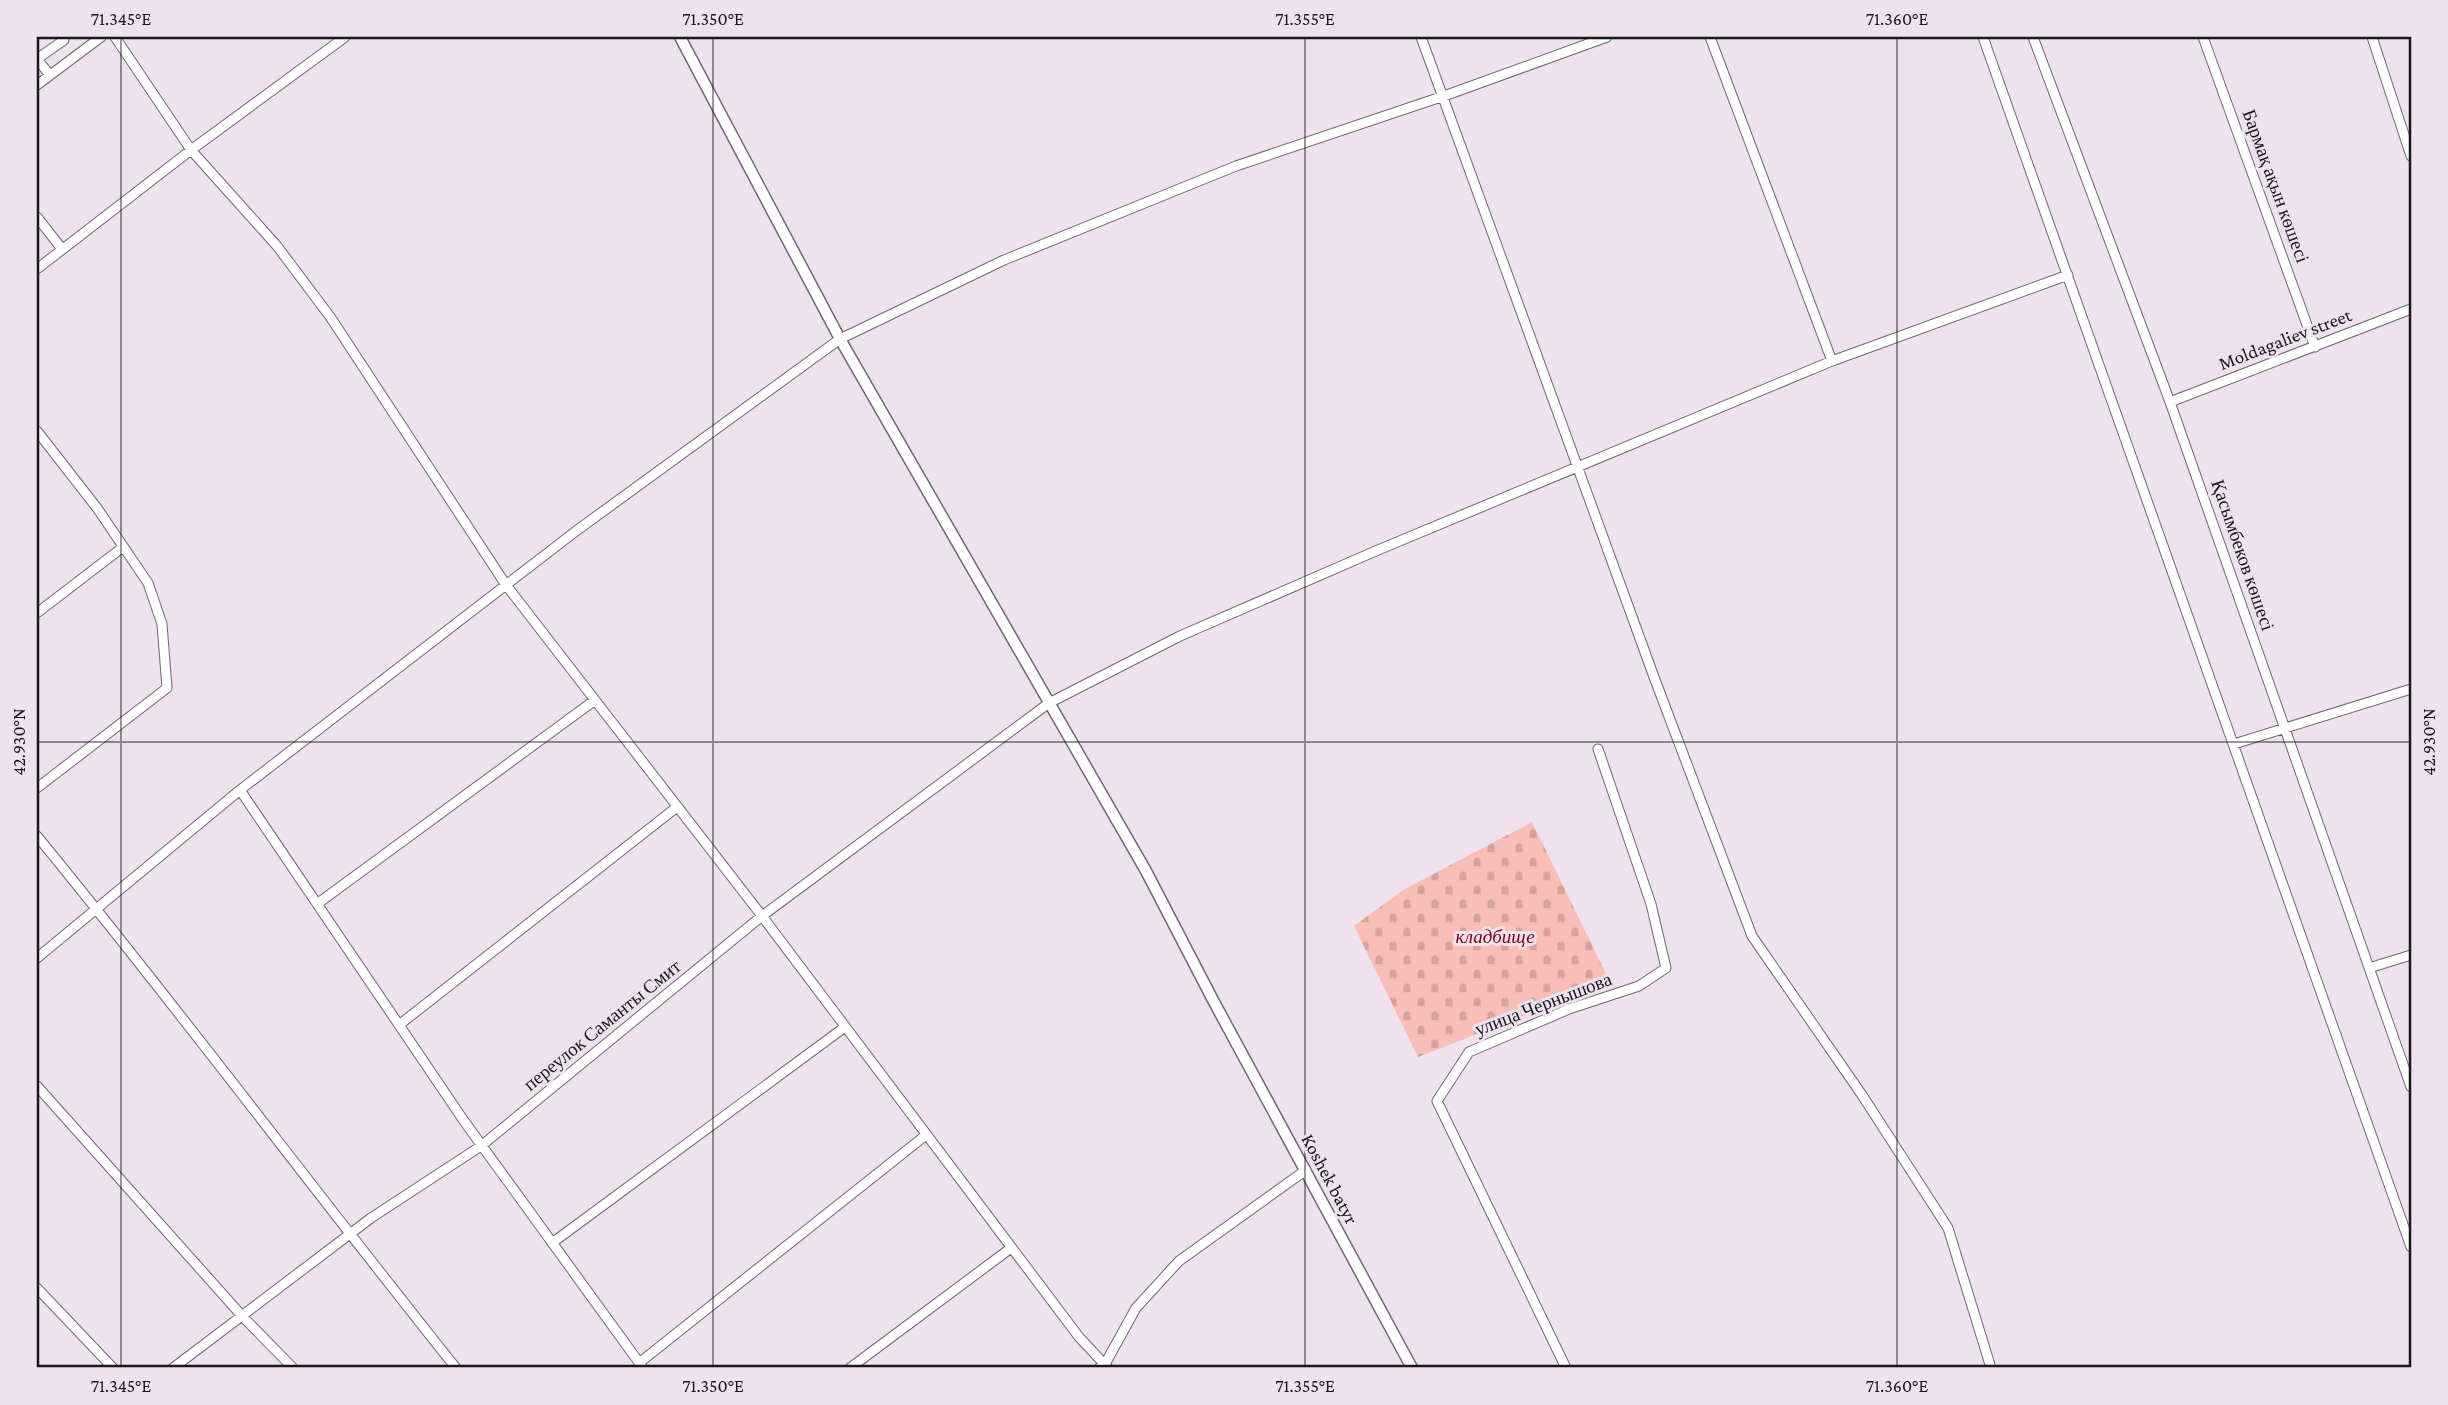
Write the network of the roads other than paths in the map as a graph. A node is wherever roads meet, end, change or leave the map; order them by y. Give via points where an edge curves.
1 (64, 37) edge
2 (101, 37) edge
3 (116, 37) edge
4 (345, 37) edge
5 (680, 37) edge
6 (1421, 37) edge
7 (1607, 37) edge
8 (1710, 37) edge
9 (1983, 37) edge
10 (2033, 37) edge
11 (2203, 37) edge
12 (2372, 37) edge
13 (37, 59) edge
14 (50, 75) junction
15 (37, 86) edge
16 (1444, 96) junction
17 (191, 150) junction
18 (2411, 156) edge
19 (37, 217) edge
20 (62, 249) junction
21 (37, 269) edge
22 (2068, 275) junction
23 (2411, 309) edge
24 (840, 339) junction
25 (2315, 347) junction
26 (1832, 361) junction
27 (2170, 402) junction
28 (39, 437) edge
29 (1578, 468) junction
30 (123, 547) junction
31 (506, 585) junction
32 (37, 612) edge
33 (2411, 689) edge
34 (595, 700) junction
35 (1049, 703) junction
36 (2284, 729) junction
37 (2234, 744) junction
38 (1598, 749) dead end
39 (37, 788) edge
40 (240, 790) junction
41 (677, 807) junction
42 (37, 836) edge
43 (317, 904) junction
44 (97, 909) junction
45 (762, 916) junction
46 (2411, 956) edge
47 (37, 958) edge
48 (2369, 968) junction
49 (399, 1025) junction
50 (845, 1027) junction
51 (37, 1086) edge
52 (2411, 1087) edge
53 (926, 1135) junction
54 (481, 1146) junction
55 (1306, 1170) junction
56 (349, 1234) junction
57 (552, 1243) junction
58 (2411, 1247) edge
59 (1012, 1248) junction
60 (37, 1288) edge
61 (243, 1317) junction
62 (641, 1366) edge
63 (1104, 1367) edge
64 (113, 1368) edge
65 (173, 1368) edge
66 (293, 1368) edge
67 (456, 1368) edge
68 (850, 1368) edge
69 (1412, 1368) edge
70 (1566, 1368) edge
71 (1991, 1368) edge

1 - 13 street
2 - 14 street
3 - 17 street
4 - 17 street
5 - 24 street, Koshek batyr
6 - 16 street
7 - 16 street
8 - 26 street
9 - 22 street
10 - 27 street, Қасымбеков көшесі
11 - 25 street, Бармақ ақын көшесі
12 - 18 street
13 - 14 street
14 - 15 street
16 - 24 street via 1236,166 1004,260
16 - 29 street
17 - 20 street
17 - 31 street via 277,247 331,318
19 - 20 street
20 - 21 street
22 - 26 street, переулок Саманты Смит
22 - 37 street
23 - 25 street, Moldagaliev street
24 - 31 street
24 - 35 street, Koshek batyr
25 - 27 street, Moldagaliev street
26 - 29 street, переулок Саманты Смит
27 - 36 street, Қасымбеков көшесі
28 - 30 street
29 - 35 street, переулок Саманты Смит via 1245,606
29 - 71 street via 1752,936 1948,1228
30 - 32 street
30 - 39 street via 148,583 162,624 167,688
31 - 34 street
31 - 40 street
33 - 36 street
34 - 41 street
34 - 43 street
35 - 45 street, переулок Саманты Смит
35 - 55 street, Koshek batyr via 1146,871
36 - 37 street
36 - 48 street, Қасымбеков көшесі
37 - 58 street
38 - 70 street, улица Чернышова via 1651,904 1666,968 1639,986 1569,1009 1469,1052 1437,1101
40 - 43 street
40 - 44 street
41 - 45 street
41 - 49 street
42 - 44 street
43 - 49 street
44 - 47 street
44 - 56 street
45 - 50 street
45 - 54 street, переулок Саманты Смит
46 - 48 street
48 - 52 street, Қасымбеков көшесі
49 - 54 street
50 - 53 street
50 - 57 street
51 - 61 street
53 - 59 street
53 - 62 street
54 - 56 street, переулок Саманты Смит
54 - 57 street
55 - 63 street via 1179,1261 1136,1308
55 - 69 street, Koshek batyr
56 - 61 street, переулок Саманты Смит
56 - 67 street
57 - 62 street
59 - 63 street
59 - 68 street
60 - 64 street
61 - 65 street, переулок Саманты Смит
61 - 66 street

